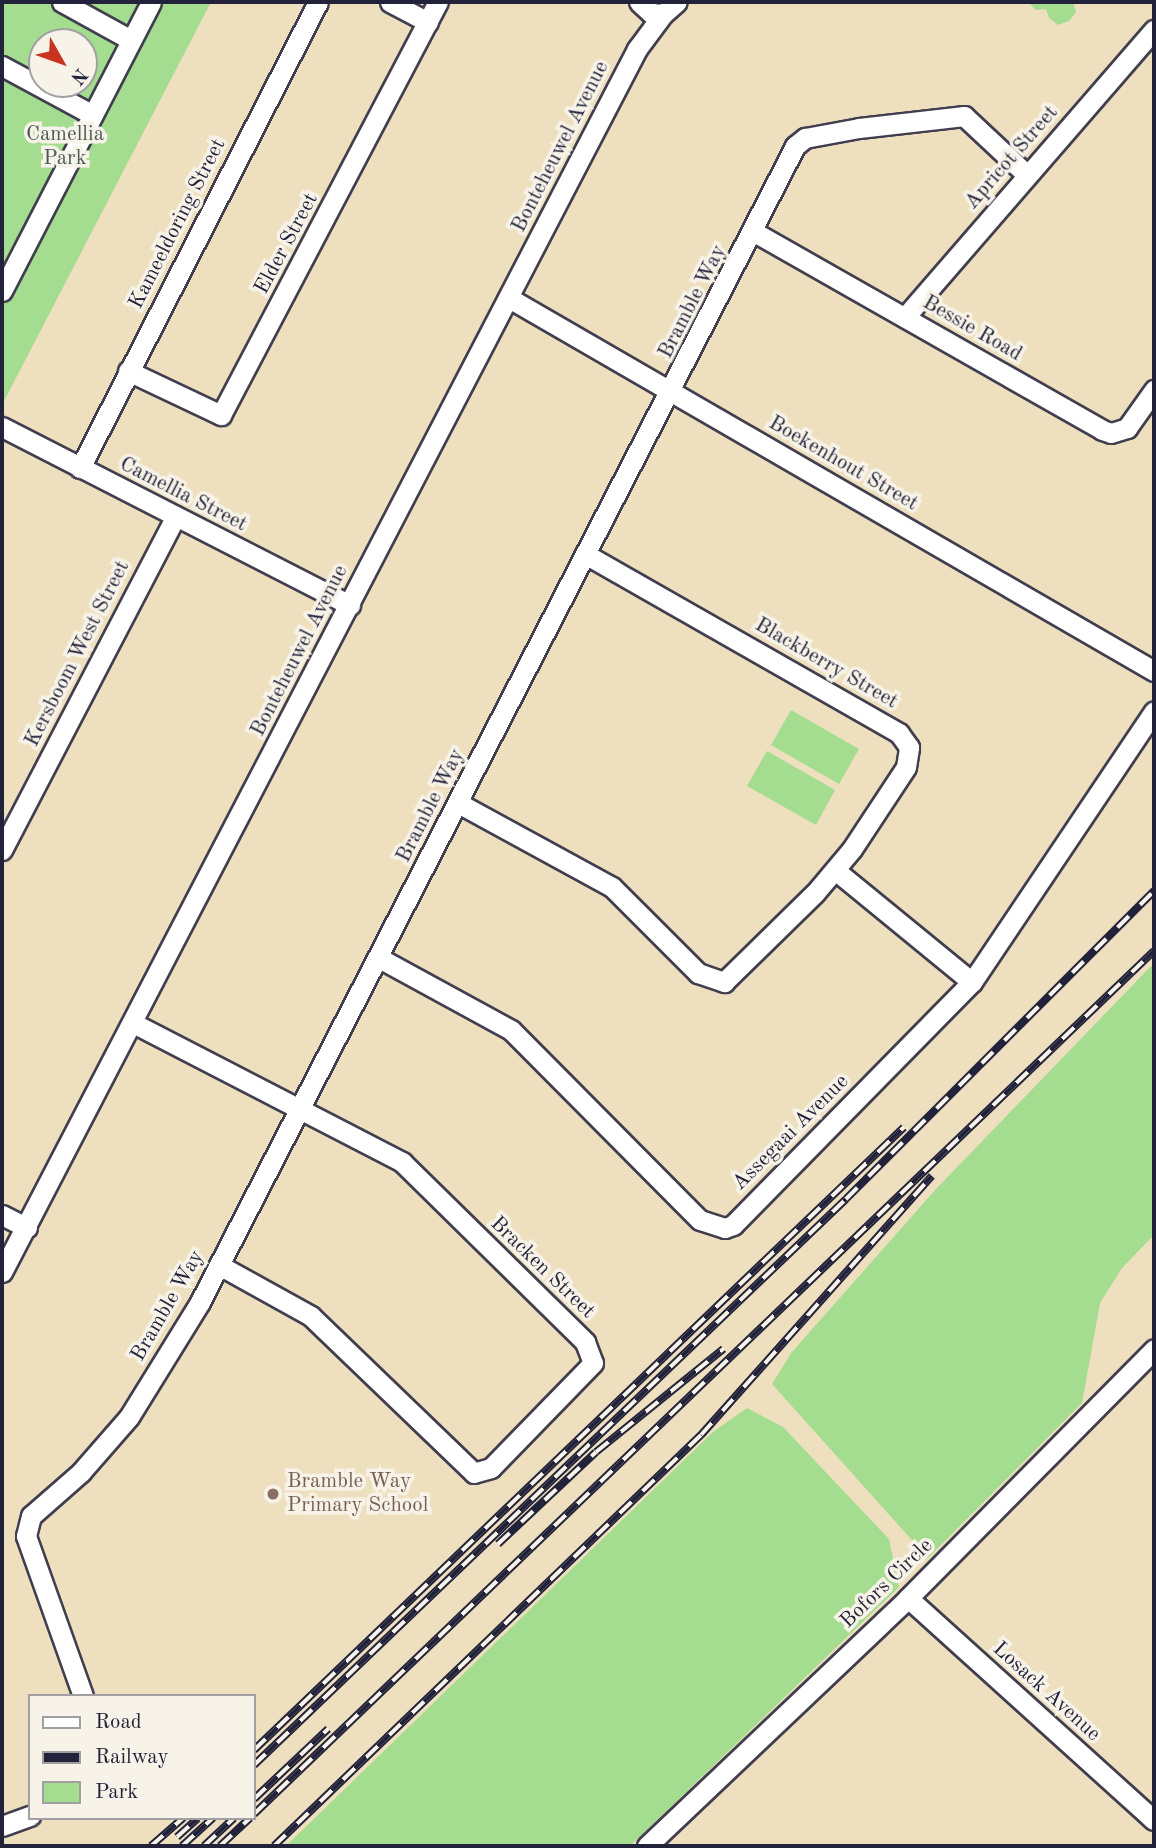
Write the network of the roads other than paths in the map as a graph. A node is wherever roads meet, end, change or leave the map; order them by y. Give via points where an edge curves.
1 (62, 2) edge
2 (151, 2) edge
3 (318, 2) edge
4 (390, 2) edge
5 (439, 2) edge
6 (640, 4) edge
7 (677, 6) edge
8 (428, 22) junction
9 (1154, 30) edge
10 (131, 40) junction
11 (636, 49) junction
12 (2, 67) edge
13 (93, 115) junction
14 (1027, 175) junction
15 (754, 232) junction
16 (7, 268) edge
17 (2, 290) edge
18 (509, 299) junction
19 (905, 317) junction
20 (128, 371) junction
21 (1154, 390) edge
22 (672, 391) junction
23 (3, 432) edge
24 (80, 468) junction
25 (175, 517) junction
26 (587, 555) junction
27 (350, 605) junction
28 (1154, 671) edge
29 (1154, 711) edge
30 (458, 803) junction
31 (2, 850) edge
32 (835, 870) junction
33 (379, 958) junction
34 (972, 982) junction
35 (133, 1023) junction
36 (300, 1109) junction
37 (2, 1215) edge
38 (27, 1228) junction
39 (219, 1265) junction
40 (2, 1272) edge
41 (1154, 1349) edge
42 (908, 1598) junction
43 (82, 1694) edge
44 (28, 1817) edge
45 (1154, 1820) edge
46 (2, 1826) edge
47 (647, 1846) edge

1 - 10 street
2 - 10 street
3 - 20 street, Kameeldoring Street
4 - 8 street
5 - 8 street, Elder Street
6 - 7 street
6 - 11 street, Bonteheuwel Avenue
7 - 11 street, Bonteheuwel Avenue
8 - 20 street, Elder Street via 222,415
9 - 14 street, Apricot Street
10 - 13 street
11 - 18 street, Bonteheuwel Avenue
12 - 13 street
13 - 16 street
14 - 15 street, Bramble Way via 964,116 805,138 795,146
14 - 19 street, Apricot Street
15 - 19 street, Bessie Road
15 - 22 street, Bramble Way
16 - 17 street
18 - 22 street, Boekenhout Street
18 - 27 street, Bonteheuwel Avenue
19 - 21 street, Bessie Road via 1111,433 1127,428
20 - 24 street, Kameeldoring Street
22 - 26 street, Bramble Way
22 - 28 street, Boekenhout Street
23 - 24 street, Camellia Street
24 - 25 street, Camellia Street
25 - 27 street, Camellia Street
25 - 31 street, Kersboom West Street
26 - 30 street, Bramble Way
26 - 32 street, Blackberry Street via 906,739 910,756 905,767
27 - 35 street, Bonteheuwel Avenue
29 - 34 street, Assegaai Avenue
30 - 32 street, Blackberry Street via 612,887 698,973 715,982 724,982 740,970
30 - 33 street, Bramble Way
32 - 34 street
33 - 34 street, Assegaai Avenue via 511,1030 700,1220 716,1228 733,1225
33 - 36 street, Bramble Way
35 - 36 street, Bracken Street
35 - 38 street, Bonteheuwel Avenue
36 - 39 street, Bramble Way
36 - 39 street, Bracken Street via 416,1173 585,1342 593,1363 491,1468 474,1473 311,1316
37 - 38 street
38 - 40 street, Bonteheuwel Avenue
39 - 43 street, Bramble Way via 129,1417 81,1472 31,1516 26,1536
41 - 42 street, Bofors Circle
42 - 45 street, Losack Avenue
42 - 47 street, Bofors Circle
44 - 46 street

